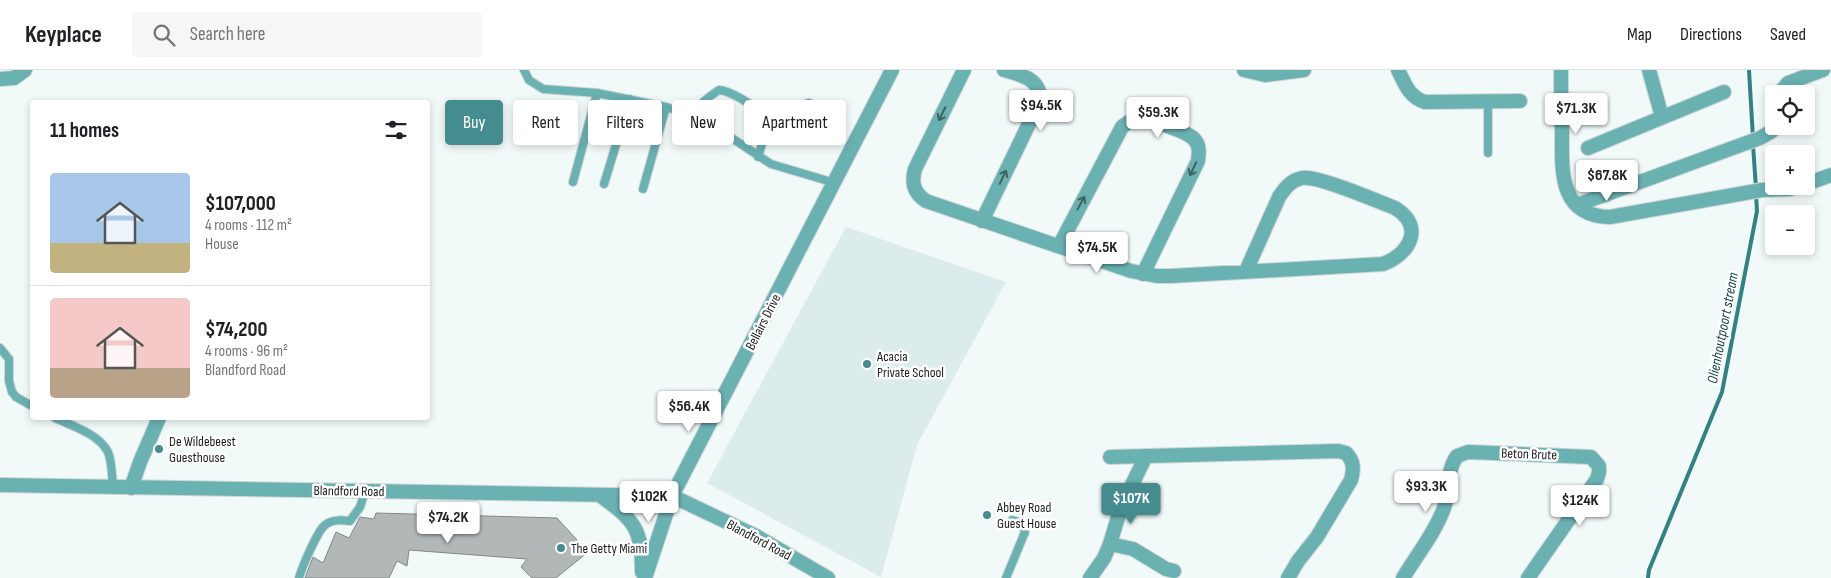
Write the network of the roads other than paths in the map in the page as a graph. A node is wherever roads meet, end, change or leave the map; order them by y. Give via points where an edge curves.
1 (25, 70) edge
2 (524, 70) edge
3 (892, 70) edge
4 (964, 70) edge
5 (1004, 70) edge
6 (1244, 70) edge
7 (1304, 70) edge
8 (1398, 70) edge
9 (1561, 70) edge
10 (1649, 70) edge
11 (1823, 70) edge
12 (0, 79) edge
13 (1786, 85) edge
14 (1724, 92) dead end
15 (597, 94) junction
16 (630, 99) junction
17 (705, 100) edge
18 (1520, 101) dead end
19 (744, 102) edge
20 (1488, 102) junction
21 (666, 107) junction
22 (672, 109) edge
23 (1662, 117) junction
24 (1765, 135) edge
25 (734, 140) edge
26 (762, 145) edge
27 (1588, 148) dead end
28 (1488, 153) dead end
29 (758, 157) junction
30 (1831, 175) edge
31 (1815, 181) edge
32 (573, 182) dead end
33 (835, 182) junction
34 (604, 184) dead end
35 (643, 189) dead end
36 (1765, 190) edge
37 (1577, 205) junction
38 (982, 220) junction
39 (1059, 246) junction
40 (1246, 271) junction
41 (1144, 274) junction
42 (0, 348) edge
43 (30, 405) edge
44 (59, 420) edge
45 (158, 420) edge
46 (1146, 456) junction
47 (1110, 457) dead end
48 (0, 485) edge
49 (114, 487) junction
50 (131, 488) junction
51 (365, 492) junction
52 (601, 496) junction
53 (672, 496) junction
54 (1012, 520) dead end
55 (1110, 544) junction
56 (1174, 571) dead end
57 (299, 578) edge
58 (643, 578) edge
59 (828, 578) edge
60 (1006, 578) edge
61 (1090, 578) edge
62 (1288, 578) edge
63 (1403, 578) edge
64 (1528, 578) edge

1 - 12 street via 14,78
2 - 15 lane via 529,80 543,89
3 - 33 street, Bellairs Drive
4 -> 38 street via 912,178 918,195 926,201
38 -> 5 street via 1040,101 1038,87 1032,80
6 - 7 street via 1265,75
8 - 20 street via 1416,100
9 - 37 street via 1562,174 1568,194
10 - 23 street
11 - 13 street
14 - 23 street
15 - 16 lane
15 - 32 lane
16 - 21 lane
16 - 34 lane
17 - 19 lane via 719,90
18 - 20 street
20 - 28 lane
21 - 22 lane
21 - 35 lane
23 - 27 street
24 - 37 street
25 - 29 lane
26 - 29 lane
29 - 33 lane via 771,164
30 - 31 street
33 - 53 street, Bellairs Drive
36 - 37 street via 1610,216 1592,215
38 - 39 street
39 - 41 street
39 -> 41 street via 1122,127 1136,119 1145,119 1193,138 1199,152 1198,161
40 - 40 street via 1383,264 1394,260 1408,244 1412,228 1404,213 1395,208 1316,179 1300,178 1292,181 1279,197
40 - 41 street via 1171,276
42 - 43 lane via 9,359 12,392
44 - 49 lane via 102,444 108,453
45 - 50 street
46 - 47 street
46 - 55 street via 1121,507
46 - 62 street via 1346,453 1353,464 1351,480
48 - 49 street, Blandford Road
49 - 50 street, Blandford Road
50 - 51 street, Blandford Road
51 - 52 street, Blandford Road
51 - 57 lane via 350,521 337,520 324,526
52 - 53 street, Blandford Road
52 - 58 street via 630,519 636,530 642,549
53 - 58 street, Bellairs Drive
53 - 59 street, Blandford Road via 756,536
54 - 60 lane via 1022,523 1025,532
55 - 56 street via 1133,549
55 - 61 street
63 - 64 street, Beton Brute via 1442,513 1450,468 1456,456 1468,452 1591,457 1599,466 1597,479

